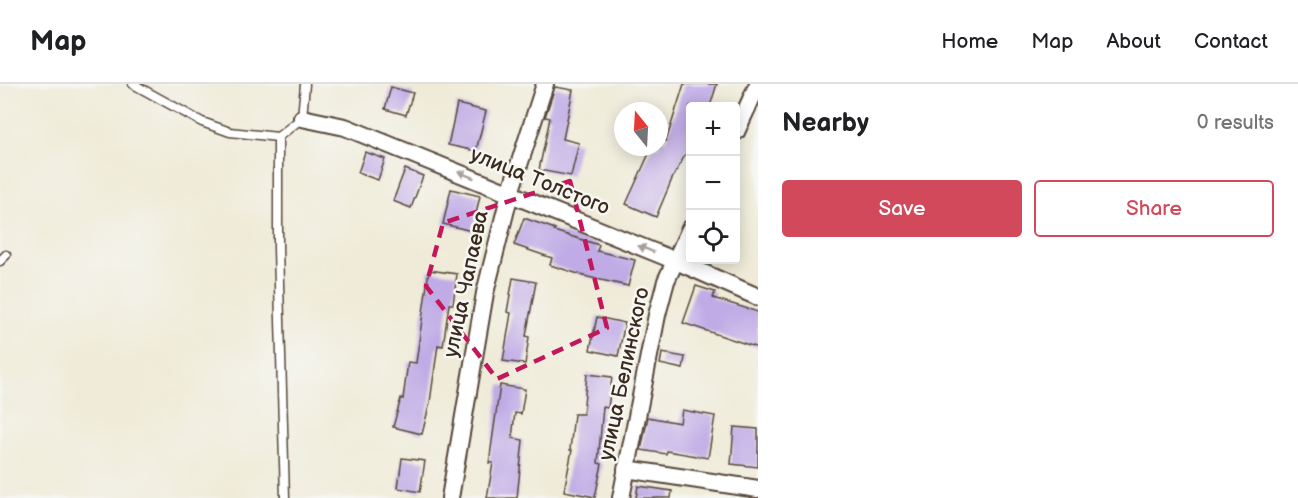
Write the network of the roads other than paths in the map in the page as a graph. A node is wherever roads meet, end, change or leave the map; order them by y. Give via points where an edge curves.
1 (133, 84) edge
2 (305, 84) edge
3 (545, 84) edge
4 (758, 84) edge
5 (302, 118) junction
6 (751, 118) edge
7 (278, 137) junction
8 (510, 193) junction
9 (686, 238) edge
10 (676, 261) junction
11 (758, 297) edge
12 (626, 469) junction
13 (758, 489) edge
14 (285, 498) edge
15 (450, 498) edge
16 (621, 498) edge

1 - 7 lane via 202,122 230,132
2 - 5 lane
3 - 8 street, улица Чапаева
4 - 6 street
5 - 7 lane
8 -> 5 street, улица Толстого via 345,127
7 - 14 lane
10 -> 8 street, улица Толстого
8 - 15 street, улица Чапаева via 485,293
9 - 10 street, улица Белинского
10 - 11 street, улица Толстого
10 - 12 street, улица Белинского via 657,315
12 - 13 street
12 - 16 street, улица Белинского

